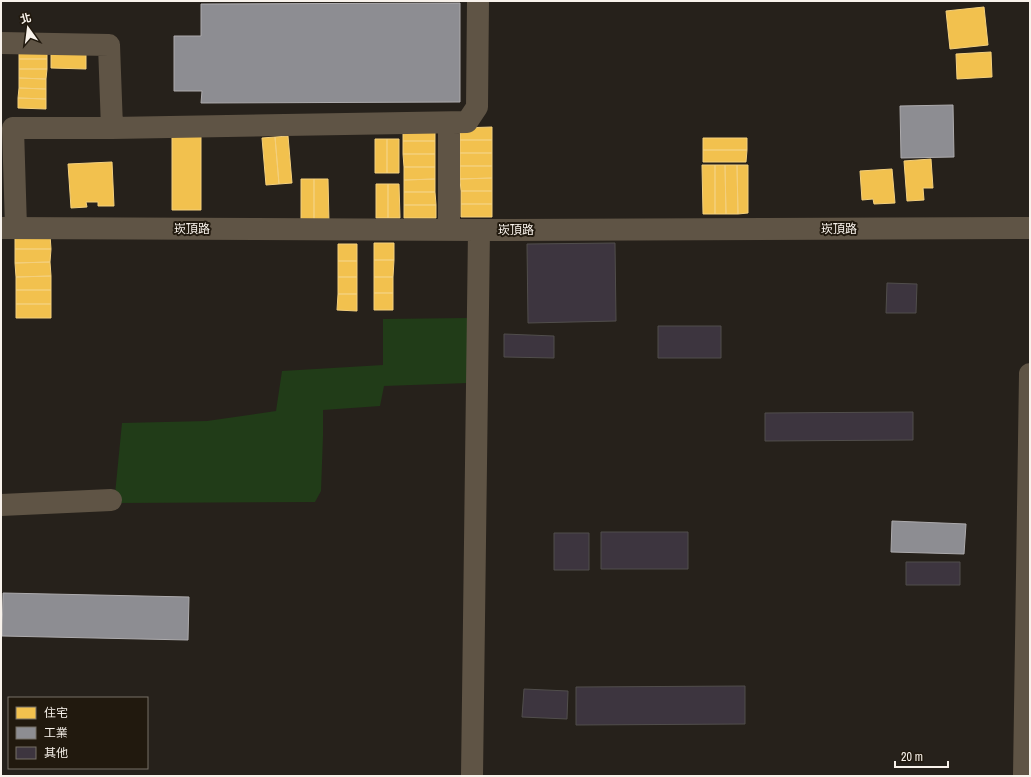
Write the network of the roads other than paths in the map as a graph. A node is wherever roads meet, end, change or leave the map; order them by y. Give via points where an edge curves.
1 (478, 1) edge
2 (1, 43) edge
3 (7, 128) edge
4 (112, 128) junction
5 (449, 129) dead end
6 (9, 228) edge
7 (1030, 228) edge
8 (449, 230) junction
9 (479, 230) junction
10 (1030, 374) edge
11 (111, 500) dead end
12 (1, 505) edge
13 (472, 776) edge
14 (1024, 776) edge

1 - 4 street via 477,107 467,122
2 - 4 street via 109,45
3 - 4 street
3 - 6 street
5 - 8 street
6 - 8 street, 崁頂路
7 - 9 street, 崁頂路
8 - 9 street, 崁頂路
9 - 13 street
10 - 14 street
11 - 12 street

